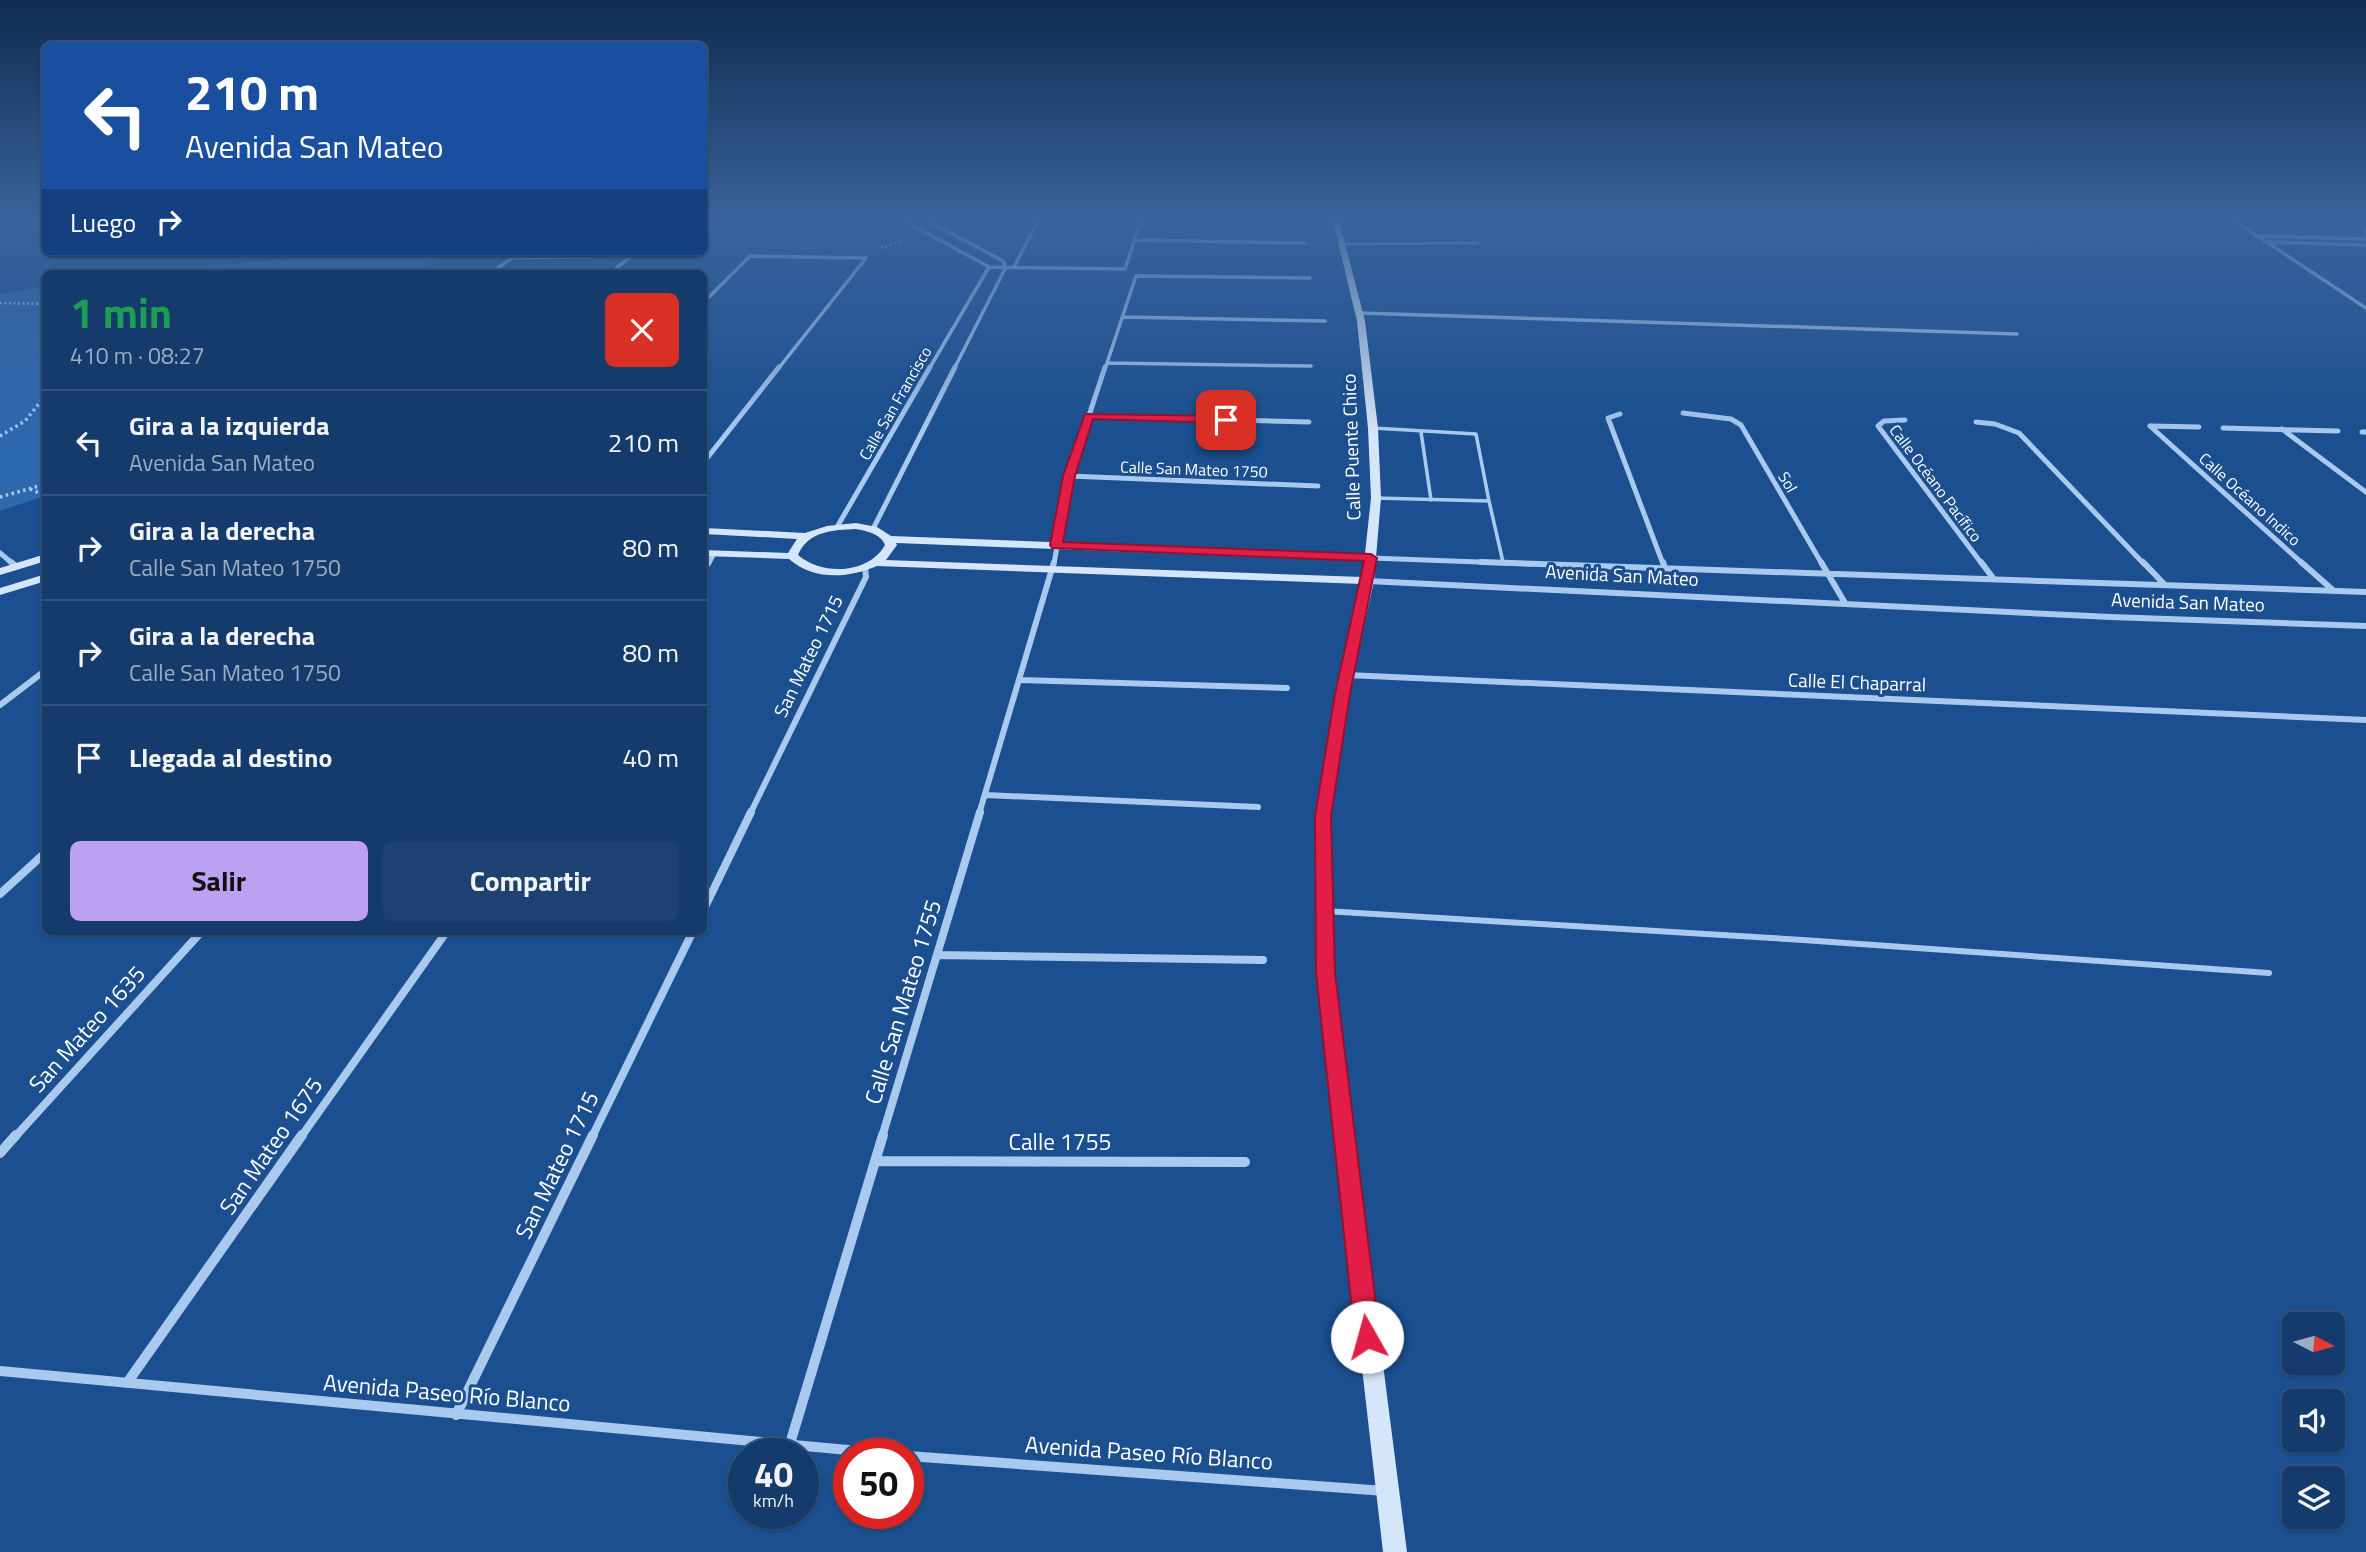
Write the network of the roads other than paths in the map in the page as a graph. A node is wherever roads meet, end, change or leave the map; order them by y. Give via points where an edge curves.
1 (841, 289) edge
2 (976, 289) edge
3 (995, 289) edge
4 (1131, 289) edge
5 (1354, 289) edge
6 (2338, 289) edge
7 (2366, 307) edge
8 (1359, 313) junction
9 (1122, 317) junction
10 (1325, 321) dead end
11 (2017, 334) dead end
12 (1107, 363) junction
13 (1311, 366) dead end
14 (1683, 413) dead end
15 (1620, 414) dead end
16 (1089, 416) junction
17 (1905, 420) dead end
18 (1309, 422) dead end
19 (1976, 422) dead end
20 (2199, 427) dead end
21 (1373, 428) junction
22 (2223, 428) dead end
23 (2281, 429) junction
24 (2338, 431) dead end
25 (1421, 432) junction
26 (707, 458) edge
27 (1069, 476) junction
28 (1318, 486) dead end
29 (2366, 492) edge
30 (1376, 498) junction
31 (1431, 500) junction
32 (1489, 501) junction
33 (837, 527) junction
34 (873, 529) junction
35 (707, 531) edge
36 (806, 536) junction
37 (889, 539) junction
38 (1056, 545) junction
39 (1103, 547) junction
40 (0, 553) edge
41 (709, 553) edge
42 (792, 556) junction
43 (42, 558) edge
44 (1371, 558) junction
45 (1503, 562) junction
46 (870, 565) junction
47 (16, 566) junction
48 (1053, 568) junction
49 (1665, 568) junction
50 (1094, 569) junction
51 (0, 572) edge
52 (1828, 574) junction
53 (42, 578) edge
54 (1993, 578) junction
55 (1368, 581) junction
56 (2165, 585) junction
57 (2334, 591) junction
58 (0, 592) edge
59 (2366, 592) edge
60 (1845, 603) junction
61 (2366, 626) edge
62 (42, 673) edge
63 (1348, 675) junction
64 (1020, 680) junction
65 (1287, 688) dead end
66 (0, 705) edge
67 (2366, 719) edge
68 (986, 795) junction
69 (1258, 807) dead end
70 (42, 856) edge
71 (0, 894) edge
72 (707, 903) edge
73 (1325, 911) junction
74 (198, 935) edge
75 (444, 935) edge
76 (691, 935) edge
77 (937, 955) junction
78 (1263, 960) dead end
79 (2269, 973) dead end
80 (0, 1153) edge
81 (875, 1161) junction
82 (1245, 1161) dead end
83 (0, 1371) edge
84 (127, 1383) junction
85 (456, 1415) junction
86 (792, 1438) edge
87 (728, 1441) edge
88 (924, 1456) edge
89 (1386, 1491) junction
90 (1395, 1552) edge

1 - 26 street
2 - 33 street, Calle San Francisco
3 - 34 street, Calle San Francisco
4 - 9 street
5 - 8 main road, Calle Puente Chico
6 - 7 street
8 - 11 street
8 - 21 main road, Calle Puente Chico
9 - 10 street
9 - 12 street
12 - 13 street
12 - 16 street
14 - 52 street, Sol via 1731,419 1741,425
15 - 49 street via 1608,418
16 - 18 street
16 - 27 street
17 - 54 street, Calle Océano Pacífico via 1884,421 1878,426
19 - 56 street via 2019,433
20 - 57 street, Calle Océano Indico via 2150,426
21 - 25 lane
21 - 30 main road, Calle Puente Chico
22 - 23 street
23 - 24 street
23 - 29 street
25 - 31 lane
25 - 32 lane via 1476,434
27 - 28 street, Calle San Mateo 1750
27 - 38 street
30 - 31 lane
30 - 44 main road, Calle Puente Chico
31 - 32 lane
32 - 45 lane
33 - 34 main road, Avenida San Mateo
33 - 36 main road, Avenida San Mateo
34 - 37 main road, Avenida San Mateo
35 - 36 main road, Avenida San Mateo
36 - 42 main road via 795,545
37 - 38 main road, Avenida San Mateo
37 - 46 main road via 889,551
38 - 39 main road, Avenida San Mateo
38 - 48 street
39 - 44 main road, Avenida San Mateo
39 - 50 main road
40 - 47 street
41 - 42 main road, Avenida San Mateo
42 - 46 main road, Avenida San Mateo via 797,564 818,571 846,572
43 - 47 main road
44 - 45 street, Avenida San Mateo
44 - 55 main road, Calle Puente Chico
45 - 49 street, Avenida San Mateo
46 - 48 main road, Avenida San Mateo
46 - 72 street, San Mateo 1715
47 - 51 main road
48 - 50 main road, Avenida San Mateo
48 - 64 street, Calle San Mateo 1755
49 - 52 street, Avenida San Mateo
50 - 55 main road, Avenida San Mateo
52 - 54 street, Avenida San Mateo
52 - 60 street, Sol
53 - 58 main road
54 - 56 street, Avenida San Mateo
55 - 60 street, Avenida San Mateo
55 - 63 main road, Calle Puente Chico
56 - 57 street, Avenida San Mateo
57 - 59 street, Avenida San Mateo
60 - 61 street, Avenida San Mateo
62 - 66 street
63 - 67 street, Calle El Chaparral
63 - 73 main road, Calle Puente Chico via 1323,816
64 - 65 street
64 - 68 street, Calle San Mateo 1755
68 - 69 street
68 - 77 street, Calle San Mateo 1755
70 - 71 street
73 - 79 lane
73 - 89 main road, Calle Puente Chico via 1325,973
74 - 80 street, San Mateo 1635
75 - 84 street, San Mateo 1675
76 - 85 street, San Mateo 1715
77 - 78 street
77 - 81 street, Calle San Mateo 1755
81 - 82 street, Calle 1755
81 - 86 street, Calle San Mateo 1755
83 - 84 street, Avenida Paseo Río Blanco
84 - 85 street, Avenida Paseo Río Blanco
85 - 87 street, Avenida Paseo Río Blanco
88 - 89 street, Avenida Paseo Río Blanco
89 - 90 main road, Calle Puente Chico

